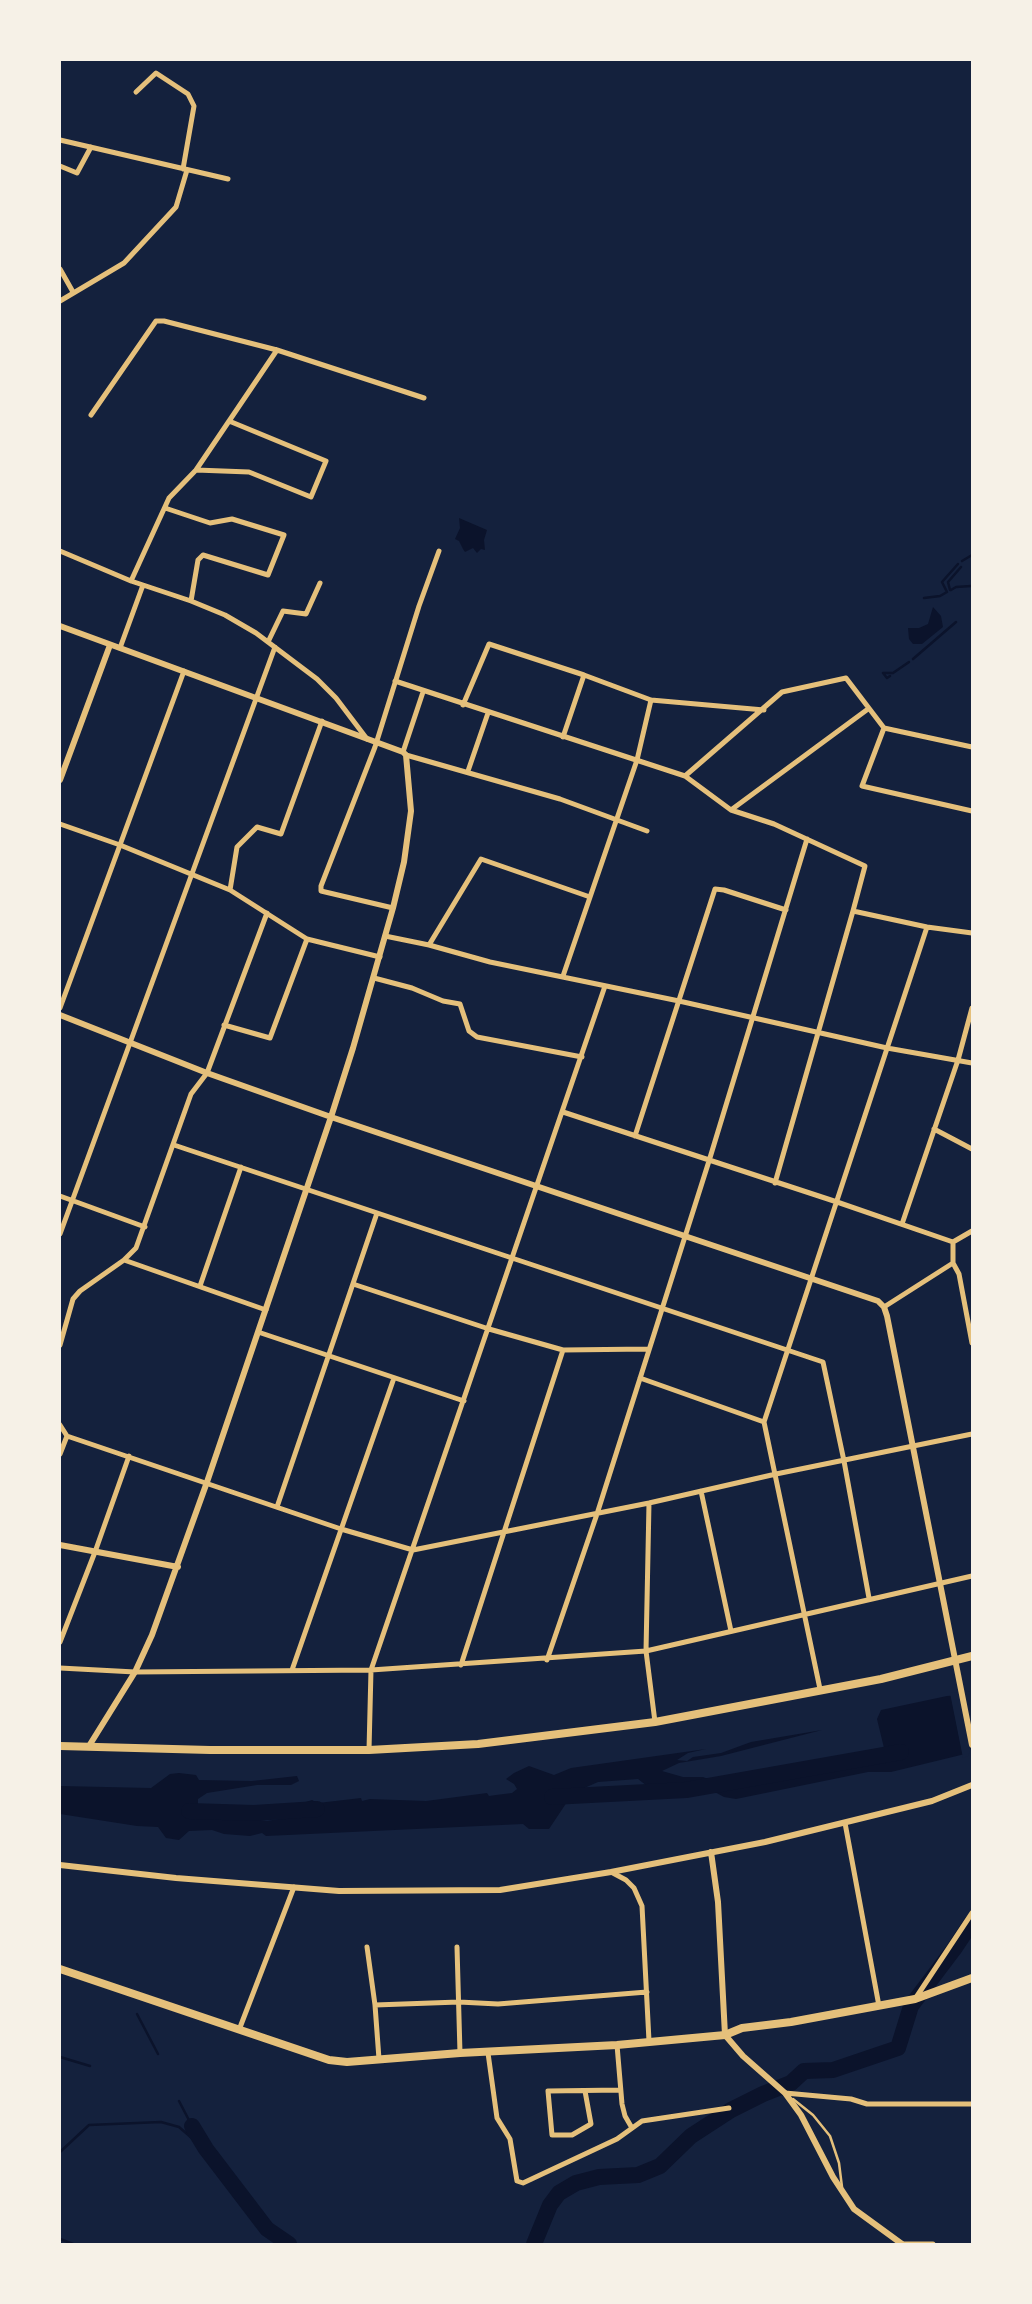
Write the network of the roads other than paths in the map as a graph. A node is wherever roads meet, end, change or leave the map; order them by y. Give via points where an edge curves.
1 (136, 92) dead end
2 (60, 140) edge
3 (92, 147) junction
4 (60, 166) edge
5 (185, 170) junction
6 (228, 179) dead end
7 (60, 269) edge
8 (73, 292) junction
9 (60, 301) edge
10 (277, 350) junction
11 (424, 398) dead end
12 (91, 415) dead end
13 (229, 421) junction
14 (196, 470) junction
15 (165, 508) junction
16 (60, 551) edge
17 (439, 551) dead end
18 (131, 581) junction
19 (320, 583) dead end
20 (143, 585) junction
21 (191, 601) junction
22 (60, 626) edge
23 (268, 642) junction
24 (110, 645) junction
25 (275, 647) junction
26 (120, 648) junction
27 (184, 671) junction
28 (584, 675) junction
29 (395, 681) junction
30 (423, 692) junction
31 (256, 697) junction
32 (651, 700) junction
33 (463, 705) junction
34 (868, 709) junction
35 (764, 710) junction
36 (488, 713) junction
37 (322, 721) junction
38 (884, 728) junction
39 (563, 737) junction
40 (366, 739) junction
41 (376, 742) junction
42 (972, 747) edge
43 (405, 753) junction
44 (637, 760) junction
45 (468, 771) junction
46 (685, 776) junction
47 (60, 780) edge
48 (731, 810) junction
49 (972, 811) edge
50 (617, 820) junction
51 (60, 824) edge
52 (647, 831) dead end
53 (807, 839) junction
54 (120, 845) junction
55 (192, 873) junction
56 (230, 890) junction
57 (590, 897) junction
58 (393, 908) junction
59 (786, 911) junction
60 (853, 911) junction
61 (267, 913) junction
62 (927, 926) junction
63 (972, 933) edge
64 (385, 936) junction
65 (307, 939) junction
66 (429, 945) junction
67 (380, 957) junction
68 (564, 976) junction
69 (374, 978) junction
70 (606, 985) junction
71 (679, 1001) junction
72 (60, 1008) edge
73 (972, 1009) edge
74 (60, 1015) edge
75 (753, 1017) junction
76 (224, 1025) junction
77 (819, 1032) junction
78 (130, 1042) junction
79 (887, 1048) junction
80 (582, 1057) junction
81 (958, 1060) junction
82 (972, 1063) edge
83 (207, 1073) junction
84 (563, 1112) junction
85 (331, 1117) junction
86 (934, 1129) junction
87 (635, 1136) junction
88 (174, 1145) junction
89 (972, 1149) edge
90 (709, 1161) junction
91 (241, 1167) junction
92 (775, 1183) junction
93 (538, 1186) junction
94 (306, 1190) junction
95 (60, 1196) edge
96 (72, 1200) junction
97 (838, 1202) junction
98 (377, 1213) junction
99 (902, 1224) junction
100 (145, 1227) junction
101 (972, 1231) edge
102 (60, 1234) edge
103 (685, 1235) junction
104 (953, 1242) junction
105 (513, 1258) junction
106 (124, 1260) junction
107 (953, 1264) junction
108 (812, 1278) junction
109 (353, 1284) junction
110 (200, 1286) junction
111 (662, 1307) junction
112 (884, 1307) junction
113 (266, 1310) junction
114 (489, 1329) junction
115 (258, 1332) junction
116 (972, 1343) edge
117 (60, 1345) edge
118 (648, 1349) junction
119 (563, 1350) junction
120 (788, 1351) junction
121 (328, 1356) junction
122 (394, 1378) junction
123 (640, 1378) junction
124 (464, 1401) junction
125 (764, 1422) junction
126 (60, 1425) edge
127 (972, 1434) edge
128 (66, 1436) junction
129 (913, 1446) junction
130 (60, 1454) edge
131 (129, 1456) junction
132 (844, 1461) junction
133 (776, 1474) junction
134 (207, 1482) junction
135 (701, 1491) junction
136 (649, 1503) junction
137 (277, 1507) junction
138 (597, 1514) junction
139 (341, 1528) junction
140 (506, 1532) junction
141 (60, 1545) edge
142 (413, 1550) junction
143 (95, 1552) junction
144 (178, 1567) junction
145 (972, 1576) edge
146 (942, 1583) junction
147 (869, 1598) junction
148 (805, 1614) junction
149 (731, 1631) junction
150 (60, 1642) edge
151 (646, 1651) junction
152 (972, 1656) edge
153 (547, 1660) junction
154 (955, 1660) junction
155 (461, 1665) junction
156 (60, 1668) edge
157 (292, 1670) junction
158 (371, 1670) junction
159 (135, 1672) junction
160 (820, 1689) junction
161 (654, 1722) junction
162 (972, 1745) edge
163 (60, 1746) edge
164 (89, 1746) junction
165 (369, 1750) junction
166 (972, 1785) edge
167 (845, 1823) junction
168 (711, 1852) junction
169 (60, 1865) edge
170 (611, 1872) junction
171 (294, 1887) junction
172 (972, 1913) edge
173 (367, 1947) dead end
174 (457, 1947) dead end
175 (60, 1969) edge
176 (972, 1978) edge
177 (647, 1992) junction
178 (915, 1999) junction
179 (459, 2002) junction
180 (375, 2005) junction
181 (879, 2006) junction
182 (239, 2030) junction
183 (725, 2035) junction
184 (649, 2041) junction
185 (617, 2045) junction
186 (460, 2053) junction
187 (488, 2053) junction
188 (379, 2059) junction
189 (620, 2090) junction
190 (585, 2091) junction
191 (785, 2093) junction
192 (972, 2104) edge
193 (729, 2108) dead end
194 (632, 2128) junction
195 (843, 2194) junction
196 (902, 2244) edge
197 (933, 2245) edge

1 - 5 street via 156,73 188,94 194,106
2 - 3 street
3 - 4 street via 77,173
3 - 5 street
5 - 6 street
5 - 8 street via 176,207 124,264
7 - 8 street
8 - 9 street
10 - 11 street
10 - 12 street via 156,321
10 - 13 street
13 - 14 street
13 - 14 street via 326,461 311,497 249,472
14 - 15 street
15 - 18 street
15 - 21 street via 210,523 232,519 284,535 268,575 203,555 198,560
16 - 18 street
17 - 29 street
18 - 20 street
19 - 23 street via 306,614 283,611
20 - 21 street
20 - 26 street
21 - 23 street via 225,615
22 - 24 street
23 - 25 street
24 - 26 street
24 - 47 street
25 - 31 street
25 - 40 street via 317,678
26 - 27 street
27 - 31 street
27 - 54 street
28 - 32 street
28 - 33 street via 489,644
28 - 39 street
29 - 30 street
29 - 41 street
30 - 33 street
30 - 43 street
31 - 37 street
31 - 55 street
32 - 35 street
32 - 44 street
33 - 36 street
34 - 35 street via 846,678 782,692
34 - 38 street
34 - 48 street
35 - 46 street
36 - 39 street
36 - 45 street
37 - 40 street
37 - 56 street via 281,834 257,827 237,847
38 - 42 street
38 - 49 street via 862,786
39 - 44 street
40 - 41 street
41 - 43 street
41 - 58 street via 321,891
43 - 45 street
43 - 58 street via 410,824
44 - 46 street
44 - 50 street
45 - 50 street
46 - 48 street
48 - 53 street
50 - 52 street
50 - 57 street
51 - 54 street
53 - 59 street
53 - 60 street via 865,866
54 - 55 street
54 - 72 street
55 - 56 street
55 - 78 street
56 - 61 street
57 - 66 street via 481,859
57 - 68 street
58 - 64 street
59 - 71 street via 715,889
59 - 75 street
60 - 62 street
60 - 77 street
61 - 65 street
61 - 76 street
62 - 63 street
62 - 79 street
64 - 66 street
64 - 67 street
65 - 67 street
65 - 76 street via 270,1038
66 - 68 street
67 - 69 street
68 - 70 street
69 - 80 street via 460,1004 469,1031 477,1037
69 - 85 street
70 - 71 street
70 - 80 street
71 - 75 street
71 - 87 street
73 - 81 street
74 - 78 street
75 - 77 street
75 - 90 street
76 - 83 street
77 - 79 street
77 - 92 street
78 - 83 street
78 - 96 street
79 - 81 street
79 - 97 street
80 - 84 street
81 - 82 street
81 - 86 street
83 - 85 street
83 - 88 street via 191,1094
84 - 87 street
84 - 93 street
85 - 93 street
85 - 94 street
86 - 89 street
86 - 99 street
87 - 90 street
88 - 91 street
88 - 100 street
90 - 92 street
90 - 103 street
91 - 94 street
91 - 110 street
92 - 97 street
93 - 103 street
93 - 105 street
94 - 98 street
94 - 113 street
95 - 96 street
96 - 100 street
96 - 102 street
97 - 99 street
97 - 108 street
98 - 105 street
98 - 109 street
99 - 104 street
100 - 106 street via 136,1248
101 - 104 street
103 - 108 street
103 - 111 street
104 - 107 street
105 - 111 street
105 - 114 street
106 - 110 street
106 - 117 street via 73,1299
107 - 112 street
107 - 116 street
108 - 112 street via 868,1296
108 - 120 street
109 - 114 street
109 - 121 street
110 - 113 street
111 - 118 street
111 - 120 street
112 - 129 street
113 - 115 street
114 - 119 street
114 - 124 street
115 - 121 street
115 - 134 street
118 - 119 street
118 - 123 street
119 - 140 street
120 - 125 street
120 - 132 street via 823,1362
121 - 122 street
121 - 137 street
122 - 124 street
122 - 139 street
123 - 125 street
123 - 138 street
124 - 142 street
125 - 133 street
126 - 128 street
127 - 129 street
128 - 130 street
128 - 131 street
129 - 132 street
129 - 146 street
131 - 134 street
131 - 143 street
132 - 133 street
132 - 147 street
133 - 135 street
133 - 148 street
134 - 137 street
134 - 144 street
135 - 136 street
135 - 149 street
136 - 138 street
136 - 151 street
137 - 139 street
138 - 140 street
138 - 153 street
139 - 142 street
139 - 157 street
140 - 142 street
140 - 155 street
141 - 143 street
142 - 158 street
143 - 144 street
143 - 150 street
144 - 159 street
145 - 146 street
146 - 147 street
146 - 154 street
147 - 148 street
148 - 149 street
148 - 160 street
149 - 151 street
151 - 153 street
151 - 161 street
152 - 154 main road
153 - 155 street
154 - 160 main road
154 - 162 street
155 - 158 street
156 - 159 street
157 - 158 street
157 - 159 street
158 - 165 street
159 - 164 street
160 - 161 main road
161 - 165 main road via 478,1744
163 - 164 main road
164 - 165 main road
166 - 167 street via 932,1801
167 - 168 street
167 - 181 street
168 - 170 street
168 - 183 street
169 - 171 street
170 - 171 street via 500,1890
170 - 177 street via 634,1888 642,1906
171 - 182 street
172 - 178 street
173 - 180 street
174 - 179 street
175 - 182 main road
176 - 178 main road
177 - 179 street via 498,2004
177 - 184 street
178 - 181 main road
179 - 180 street
179 - 186 street
180 - 188 street
181 - 183 main road via 742,2028
182 - 188 main road via 329,2060
183 - 184 main road
183 - 191 street
184 - 185 main road
185 - 187 main road
185 - 189 street
186 - 187 main road
186 - 188 main road
187 - 194 street via 497,2118 510,2139 517,2181 523,2183 547,2172
189 - 190 street
189 - 194 street
190 - 190 street via 548,2091 552,2135 572,2135 591,2124
191 - 192 street via 867,2104
191 - 195 street
191 - 195 lane via 830,2136
193 - 194 street via 642,2121
195 - 196 street via 854,2209
196 - 197 street

